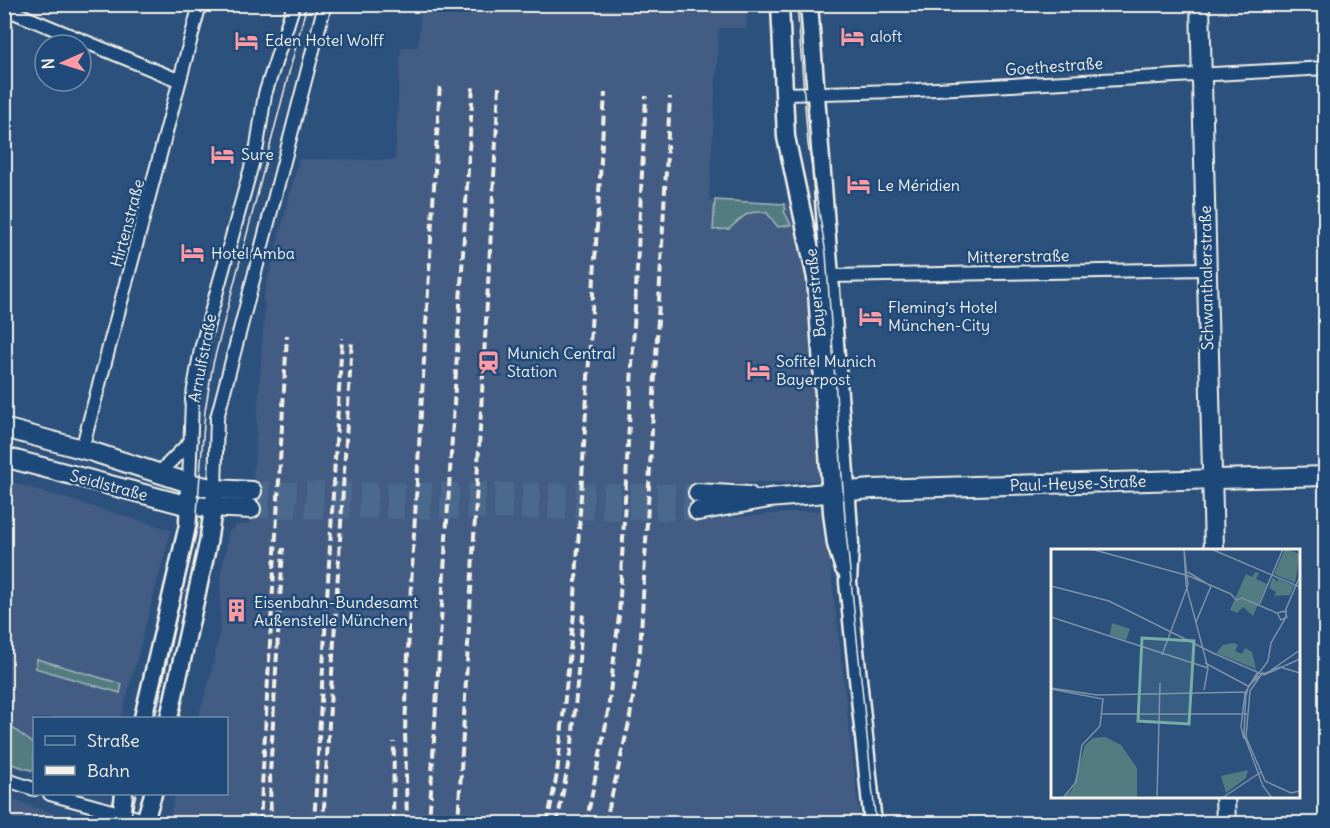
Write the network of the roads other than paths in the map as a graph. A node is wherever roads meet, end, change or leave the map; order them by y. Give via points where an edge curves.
1 (200, 4) edge
2 (294, 4) edge
3 (325, 4) edge
4 (780, 4) edge
5 (809, 4) edge
6 (1200, 4) edge
7 (6, 9) edge
8 (1326, 68) edge
9 (1202, 73) junction
10 (178, 80) junction
11 (816, 92) junction
12 (785, 94) junction
13 (1206, 269) junction
14 (831, 276) junction
15 (4, 428) edge
16 (191, 441) junction
17 (82, 449) junction
18 (4, 457) edge
19 (159, 473) junction
20 (1326, 476) edge
21 (1211, 479) junction
22 (189, 483) junction
23 (215, 489) junction
24 (838, 491) junction
25 (698, 502) tunnel mouth
26 (189, 506) junction
27 (214, 509) junction
28 (1214, 549) edge
29 (143, 717) edge
30 (169, 717) edge
31 (4, 779) edge
32 (33, 789) edge
33 (53, 795) edge
34 (124, 795) edge
35 (153, 795) edge
36 (1225, 798) edge
37 (121, 818) edge
38 (145, 822) edge
39 (873, 824) edge
40 (1226, 824) edge

1 - 10 street, Hirtenstraße
2 - 16 street, Arnulfstraße via 265,93 257,146 201,349 192,400
3 - 23 street, Arnulfstraße via 217,418
4 - 12 street, Bayerstraße
5 - 11 street, Bayerstraße
6 - 9 main road, Schwanthalerstraße
7 - 10 street
8 - 9 street, Goethestraße
9 - 11 street, Goethestraße via 898,91
9 - 13 main road, Schwanthalerstraße
10 - 17 street, Hirtenstraße via 155,182
11 - 12 street, Goethestraße
11 - 14 street, Bayerstraße
12 - 24 street, Bayerstraße via 786,137 816,278
13 - 14 street, Mittererstraße
13 - 21 main road, Schwanthalerstraße
14 - 24 street, Bayerstraße
15 - 17 main road, Seidlstraße
16 - 19 street, Seidlstraße
16 - 22 street, Arnulfstraße
17 - 19 main road, Seidlstraße
18 - 26 main road, Seidlstraße
19 - 22 main road, Seidlstraße
20 - 21 main road, Paul-Heyse-Straße
21 - 24 main road, Paul-Heyse-Straße
21 - 28 main road, Schwanthalerstraße
22 - 23 main road, Seidlstraße
22 - 26 street, Arnulfstraße
23 - 27 street, Arnulfstraße
23 - 27 main road, Seidlstraße via 251,500
24 - 25 main road, Paul-Heyse-Straße
24 - 39 street, Bayerstraße via 836,544 848,582
26 - 27 main road, Seidlstraße
26 - 29 street, Arnulfstraße via 178,576
27 - 30 street, Arnulfstraße
31 - 32 street
33 - 37 street
34 - 37 street
35 - 38 street
36 - 40 main road
37 - 38 street

